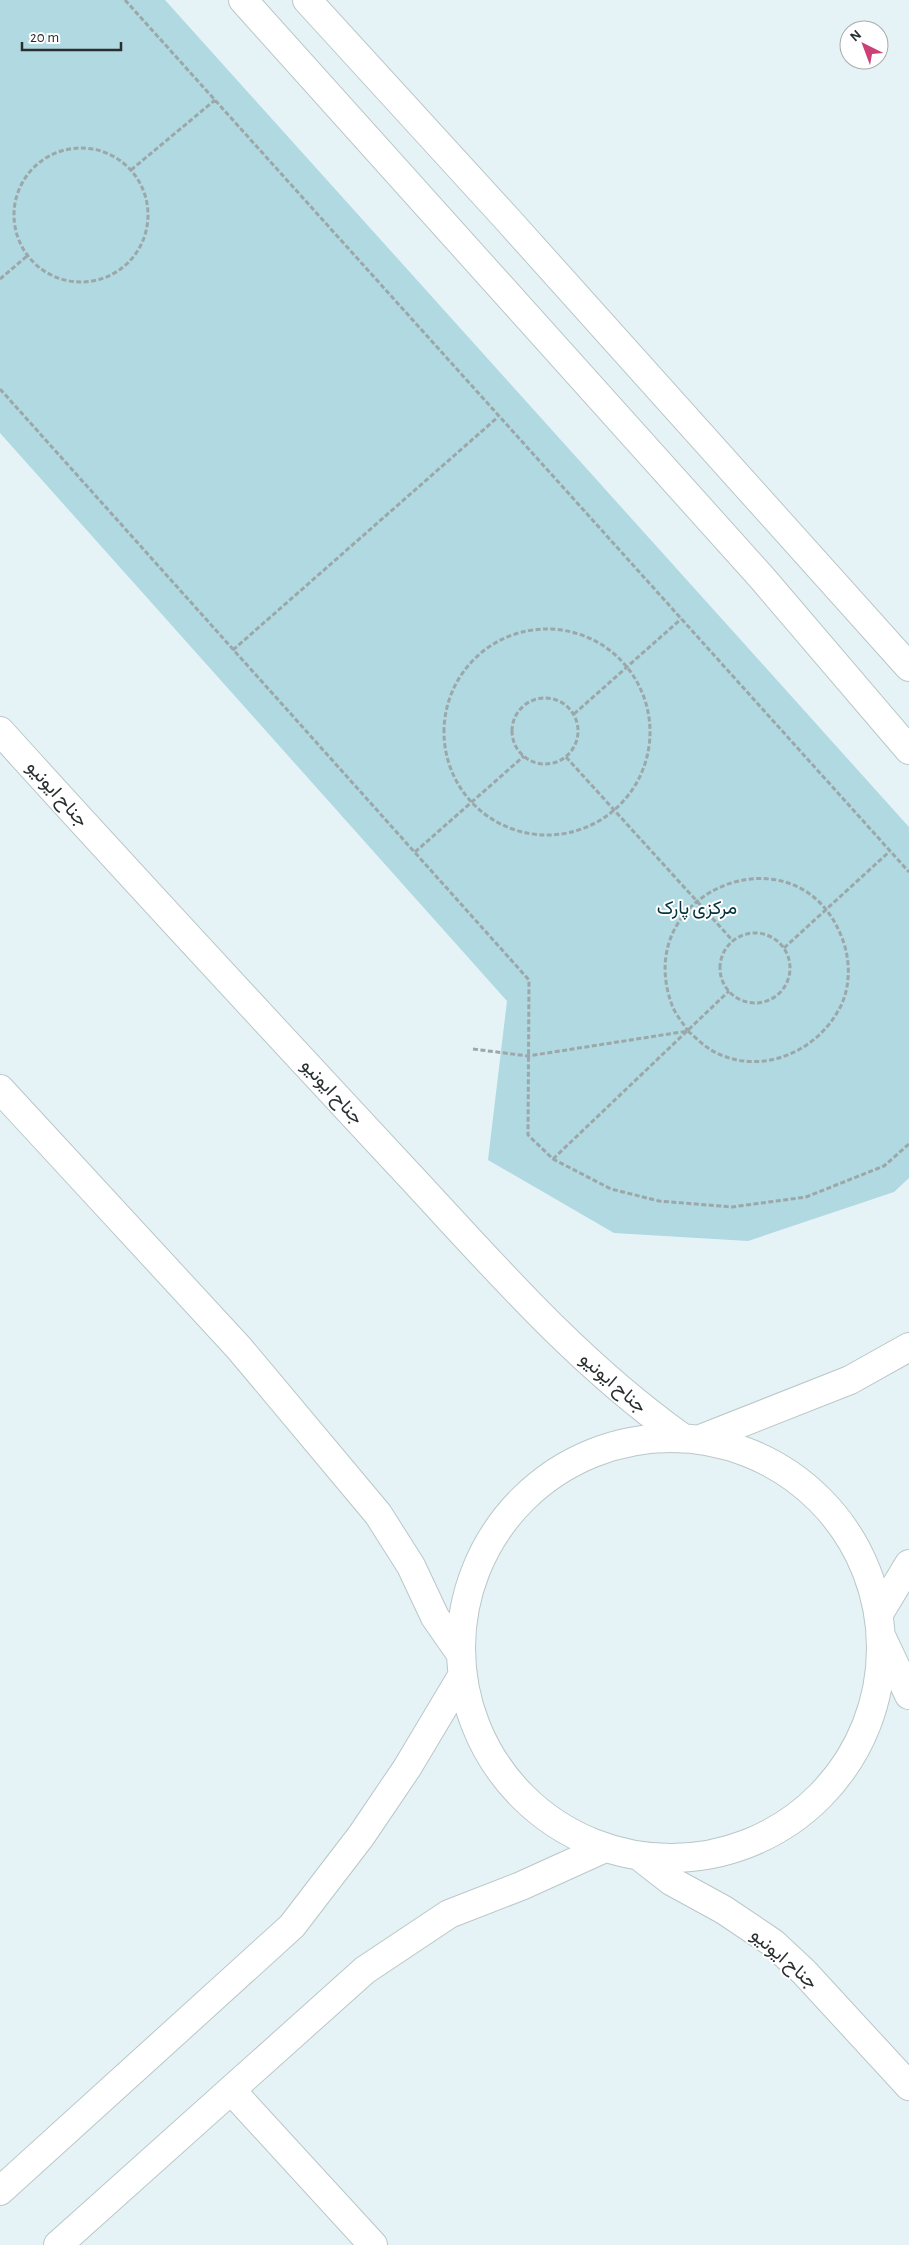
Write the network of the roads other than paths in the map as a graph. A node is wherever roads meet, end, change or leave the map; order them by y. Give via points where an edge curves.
1 (243, 0) edge
2 (307, 0) edge
3 (909, 667) edge
4 (0, 731) edge
5 (909, 750) edge
6 (0, 1089) edge
7 (909, 1347) edge
8 (691, 1437) junction
9 (909, 1564) edge
10 (880, 1612) junction
11 (882, 1639) junction
12 (461, 1664) junction
13 (909, 1695) edge
14 (605, 1848) junction
15 (639, 1856) junction
16 (909, 2086) edge
17 (231, 2090) junction
18 (0, 2191) edge
19 (58, 2245) edge
20 (373, 2245) edge

1 - 5 main road via 763,579
2 - 3 main road
4 - 8 main road, جناح ایونیو via 214,967 565,1341 634,1403
6 - 12 main road via 239,1348 378,1514 411,1566
7 - 8 main road via 850,1380
8 - 10 main road via 766,1458 820,1496 859,1549
8 - 12 main road via 622,1442 569,1463 523,1497 488,1543 466,1596
9 - 10 main road
10 - 11 main road
11 - 13 main road
11 - 15 main road via 878,1692 860,1742 830,1785 790,1821 743,1846 692,1858
12 - 14 main road via 473,1722 494,1764 524,1800 562,1829
12 - 18 main road via 407,1768 361,1836 292,1926
14 - 15 main road
14 - 17 main road via 449,1914 365,1970
15 - 16 main road, جناح ایونیو via 671,1881 724,1910 773,1944 804,1972
17 - 19 main road
17 - 20 main road

